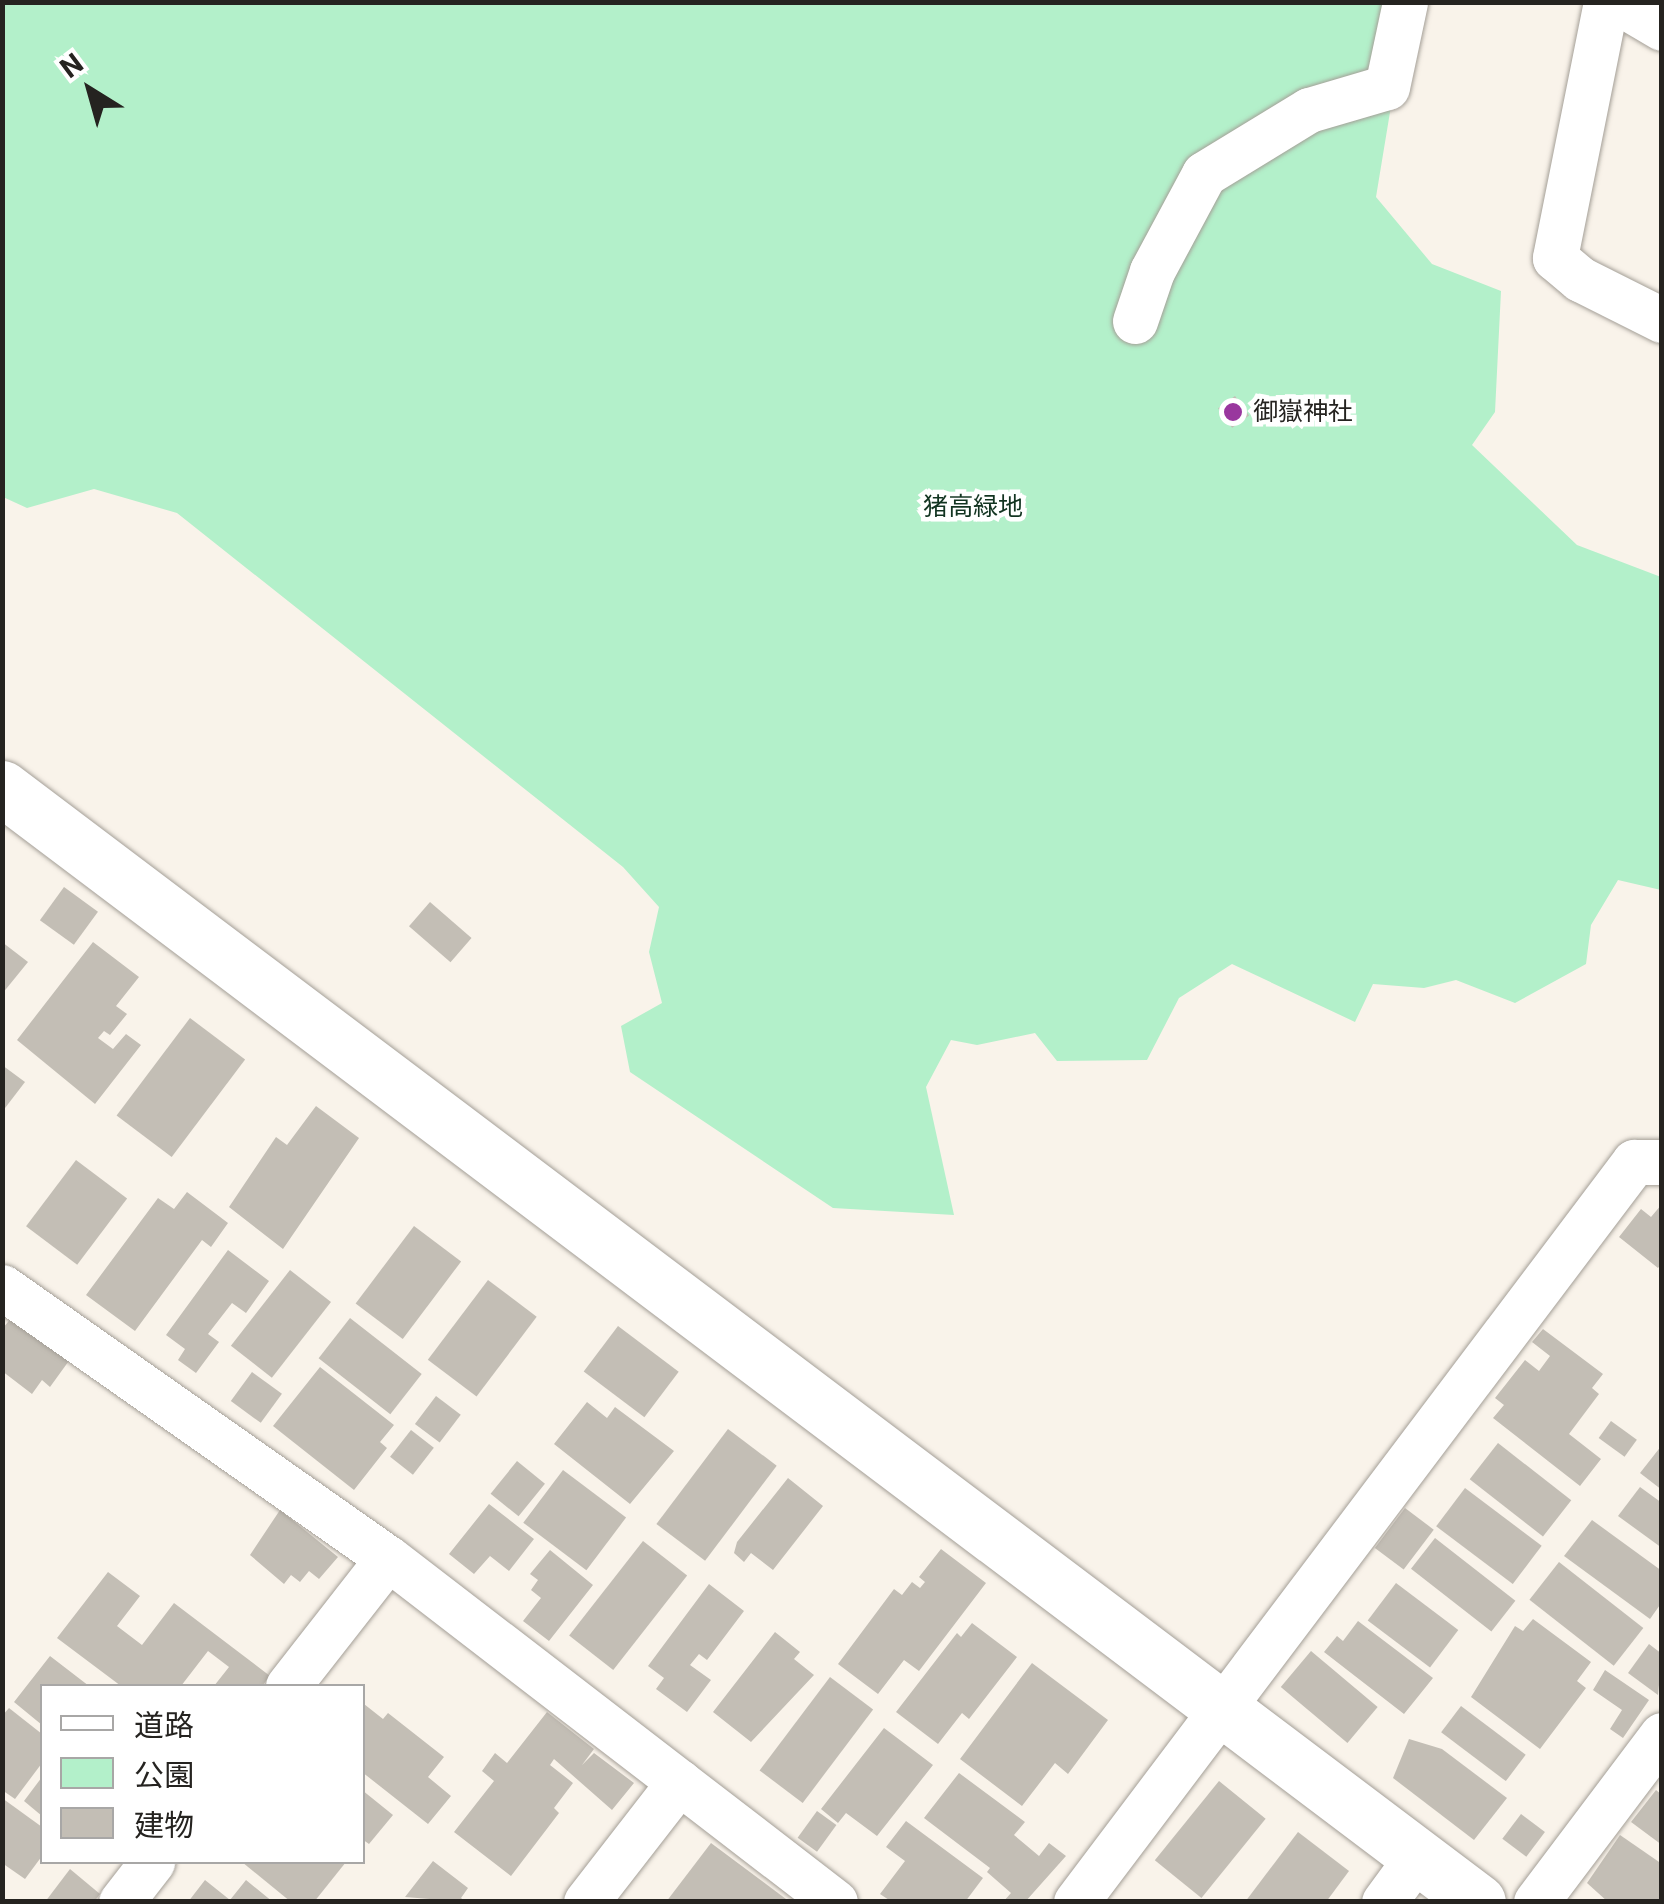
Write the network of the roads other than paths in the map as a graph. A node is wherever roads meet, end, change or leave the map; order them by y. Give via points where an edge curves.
1 (1405, 2) edge
2 (1606, 2) edge
3 (1618, 2) edge
4 (1662, 28) edge
5 (1662, 320) edge
6 (1134, 321) dead end
7 (2, 788) edge
8 (1662, 1162) edge
9 (3, 1289) edge
10 (388, 1558) junction
11 (290, 1684) edge
12 (1218, 1710) junction
13 (1662, 1736) edge
14 (679, 1782) junction
15 (1417, 1858) junction
16 (150, 1864) edge
17 (121, 1902) edge
18 (586, 1902) edge
19 (835, 1902) edge
20 (1076, 1902) edge
21 (1384, 1902) edge
22 (1478, 1902) edge
23 (1536, 1902) edge

1 - 6 street via 1387,87 1309,110 1204,174 1152,271
2 - 5 street via 1554,258
3 - 4 street
7 - 12 street
8 - 12 street via 1634,1162
9 - 10 street
10 - 11 street
10 - 14 street
12 - 15 street
12 - 20 street
13 - 23 street
14 - 18 street
14 - 19 street
15 - 21 street
15 - 22 street
16 - 17 street

